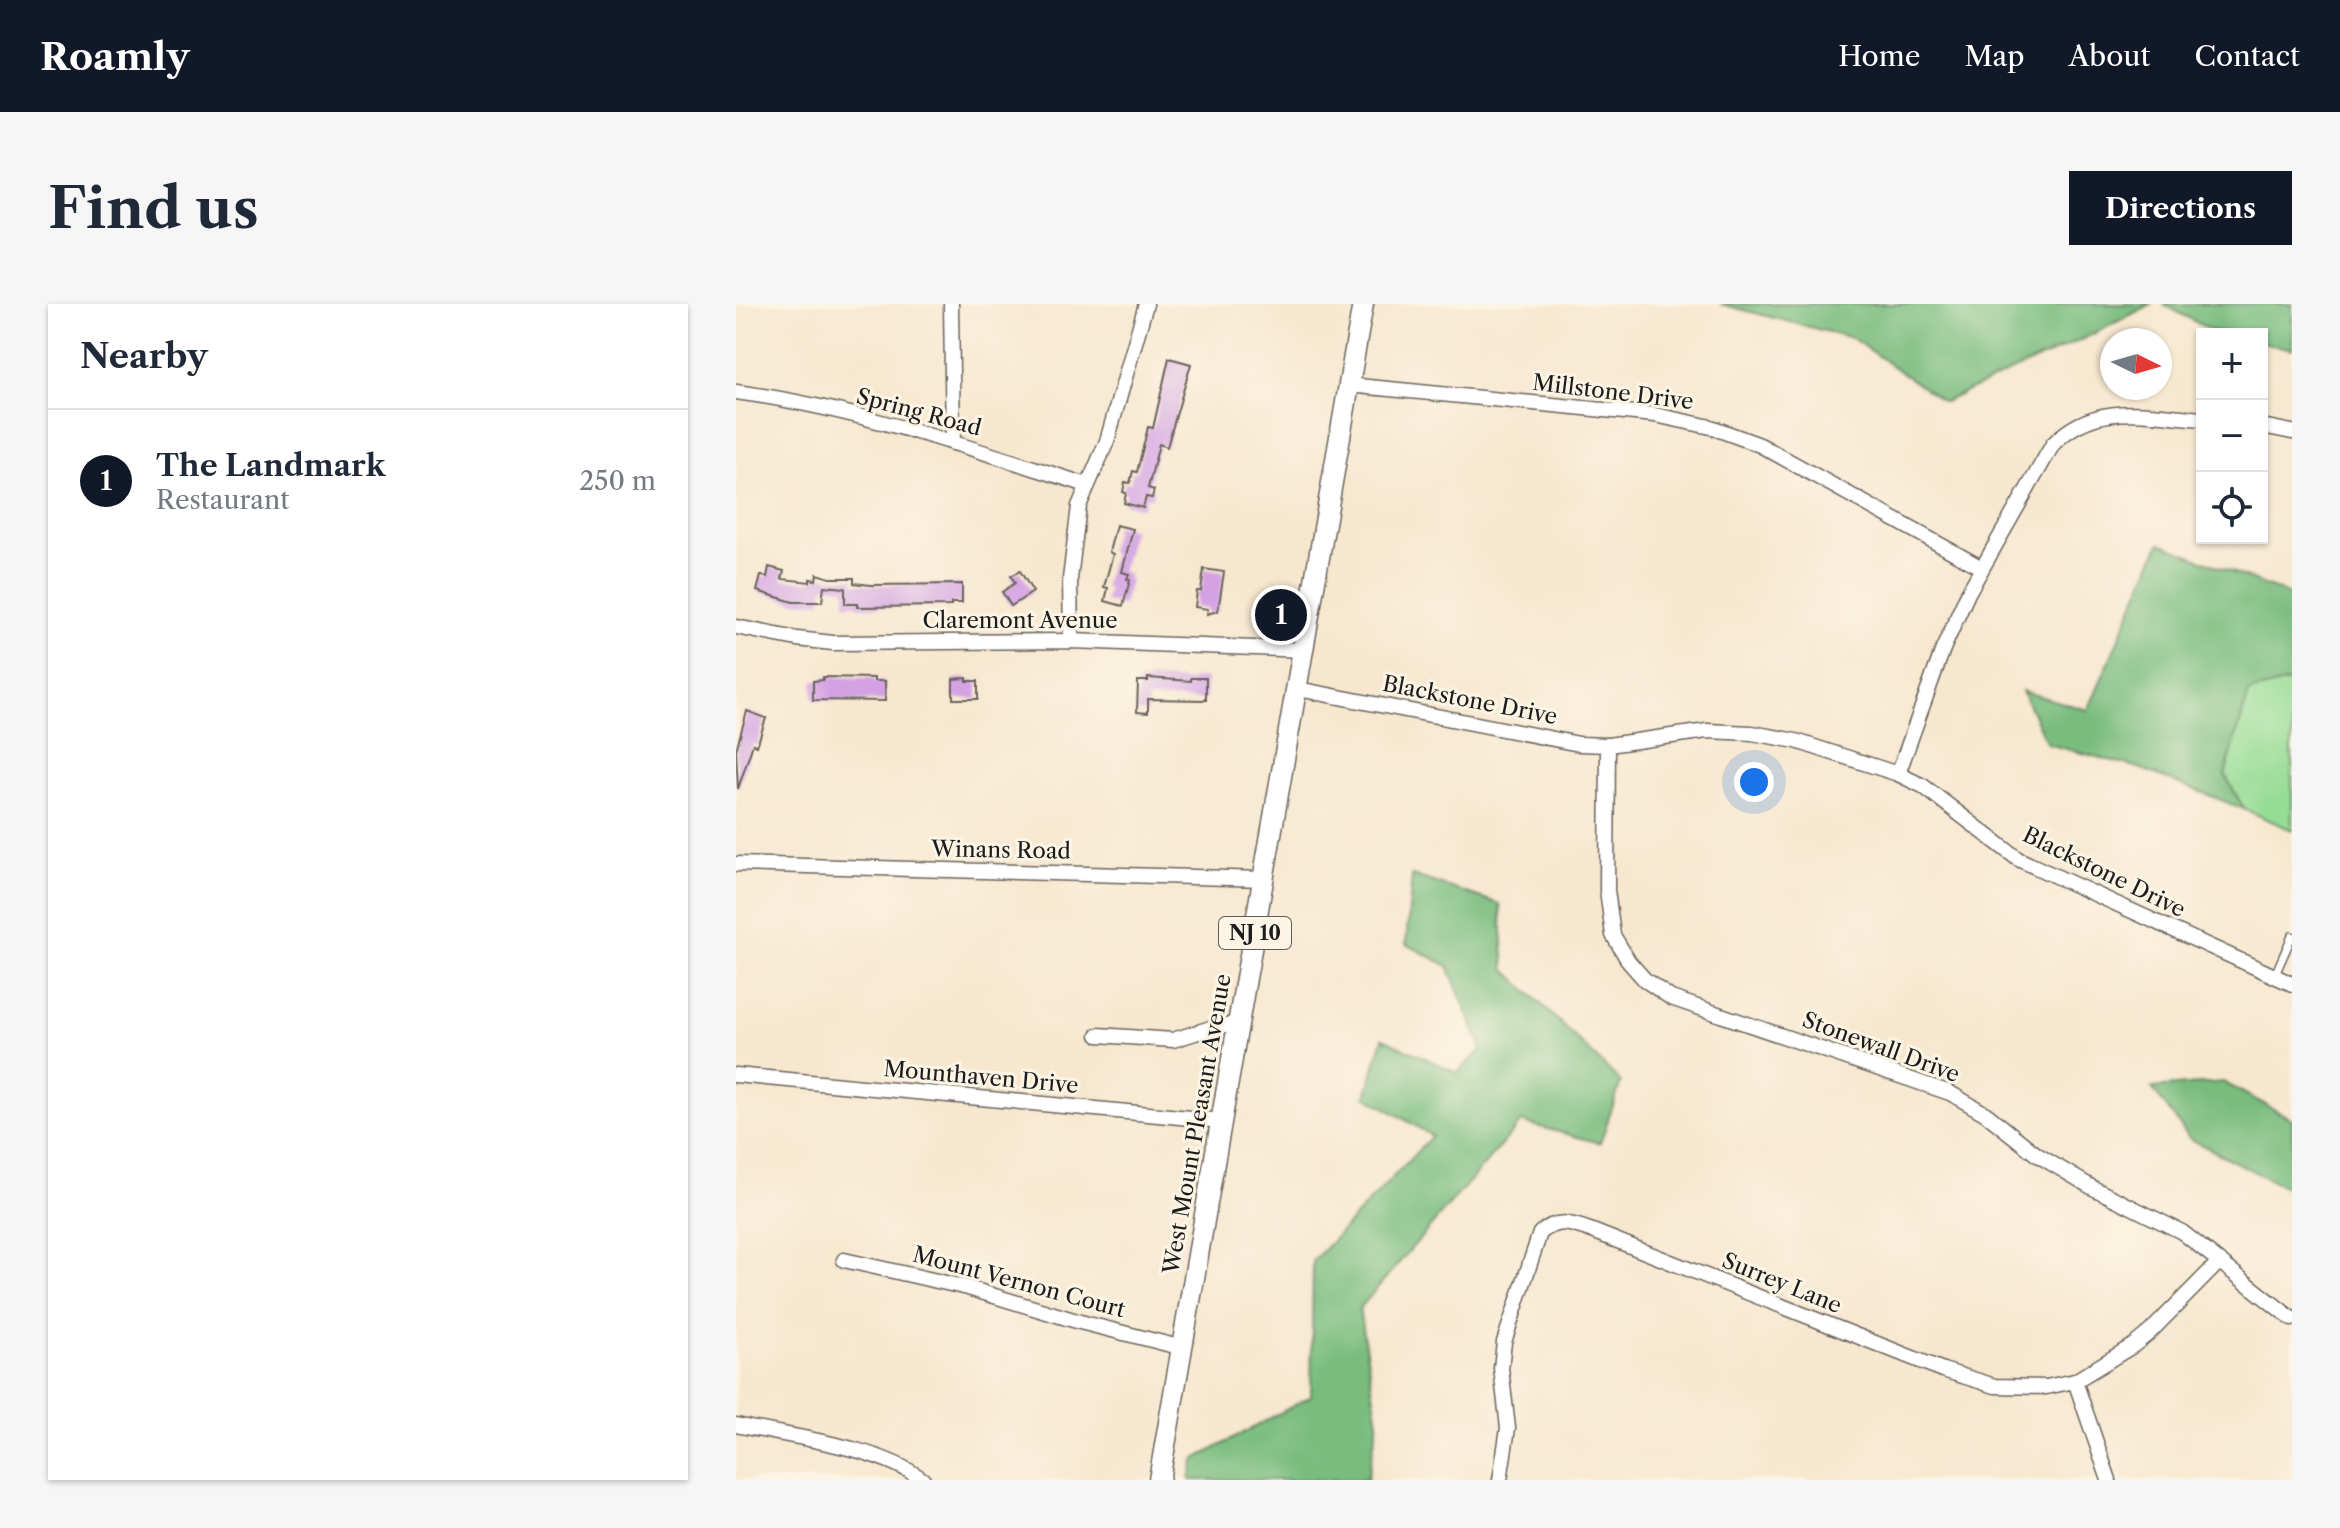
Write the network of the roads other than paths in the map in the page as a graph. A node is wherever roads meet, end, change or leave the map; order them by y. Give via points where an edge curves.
1 (951, 304) edge
2 (1146, 304) edge
3 (1363, 304) edge
4 (1348, 385) junction
5 (736, 392) edge
6 (2196, 419) edge
7 (2268, 427) edge
8 (2292, 432) edge
9 (953, 443) junction
10 (1087, 485) junction
11 (1982, 568) junction
12 (736, 627) edge
13 (1071, 641) junction
14 (1305, 650) junction
15 (1298, 689) junction
16 (1608, 745) junction
17 (1898, 774) junction
18 (736, 864) edge
19 (1265, 879) junction
20 (2292, 936) edge
21 (2274, 977) junction
22 (2292, 984) edge
23 (1239, 1024) junction
24 (1098, 1035) dead end
25 (736, 1075) edge
26 (1222, 1121) junction
27 (844, 1260) dead end
28 (2220, 1261) junction
29 (2292, 1319) edge
30 (1183, 1348) junction
31 (2075, 1381) junction
32 (736, 1425) edge
33 (923, 1480) edge
34 (1159, 1480) edge
35 (1500, 1480) edge
36 (2109, 1480) edge

1 - 9 street
2 - 10 street via 1107,441
3 - 4 main road, West Mount Pleasant Avenue / NJ 10
4 - 11 street, Millstone Drive via 1655,415 1711,427 1760,445
4 - 14 main road, West Mount Pleasant Avenue / NJ 10
5 - 9 street, Spring Road via 787,399
6 - 11 street via 2102,414 2065,431 2039,466
7 - 8 street
9 - 10 street, Spring Road
10 - 13 street via 1079,506 1070,579
11 - 17 street via 1943,649
12 - 13 street, Claremont Avenue via 833,643
13 - 14 street, Claremont Avenue
14 - 15 main road, West Mount Pleasant Avenue / NJ 10
15 - 16 street, Blackstone Drive via 1579,744
15 - 19 main road, West Mount Pleasant Avenue / NJ 10
16 - 17 street, Blackstone Drive via 1707,731 1752,733 1796,741
16 - 28 street, Stonewall Drive via 1607,890 1613,935 1645,980 1671,998 1950,1093 2036,1154 2182,1232
17 - 21 street, Blackstone Drive via 1923,786 2018,859
18 - 19 street, Winans Road
19 - 23 main road, West Mount Pleasant Avenue / NJ 10
20 - 21 lane
21 - 22 street, Blackstone Drive
23 - 24 street via 1173,1040
23 - 26 main road, West Mount Pleasant Avenue / NJ 10
25 - 26 street, Mounthaven Drive
26 - 30 main road, West Mount Pleasant Avenue / NJ 10
27 - 30 street, Mount Vernon Court via 968,1288
28 - 29 street, Stonewall Drive
28 - 31 street, Surrey Lane via 2150,1332
30 - 34 main road, West Mount Pleasant Avenue / NJ 10
31 - 35 street, Surrey Lane via 2021,1387 1968,1378 1561,1222 1540,1233 1504,1342 1501,1368 1508,1428
31 - 36 street
32 - 33 street via 882,1457

